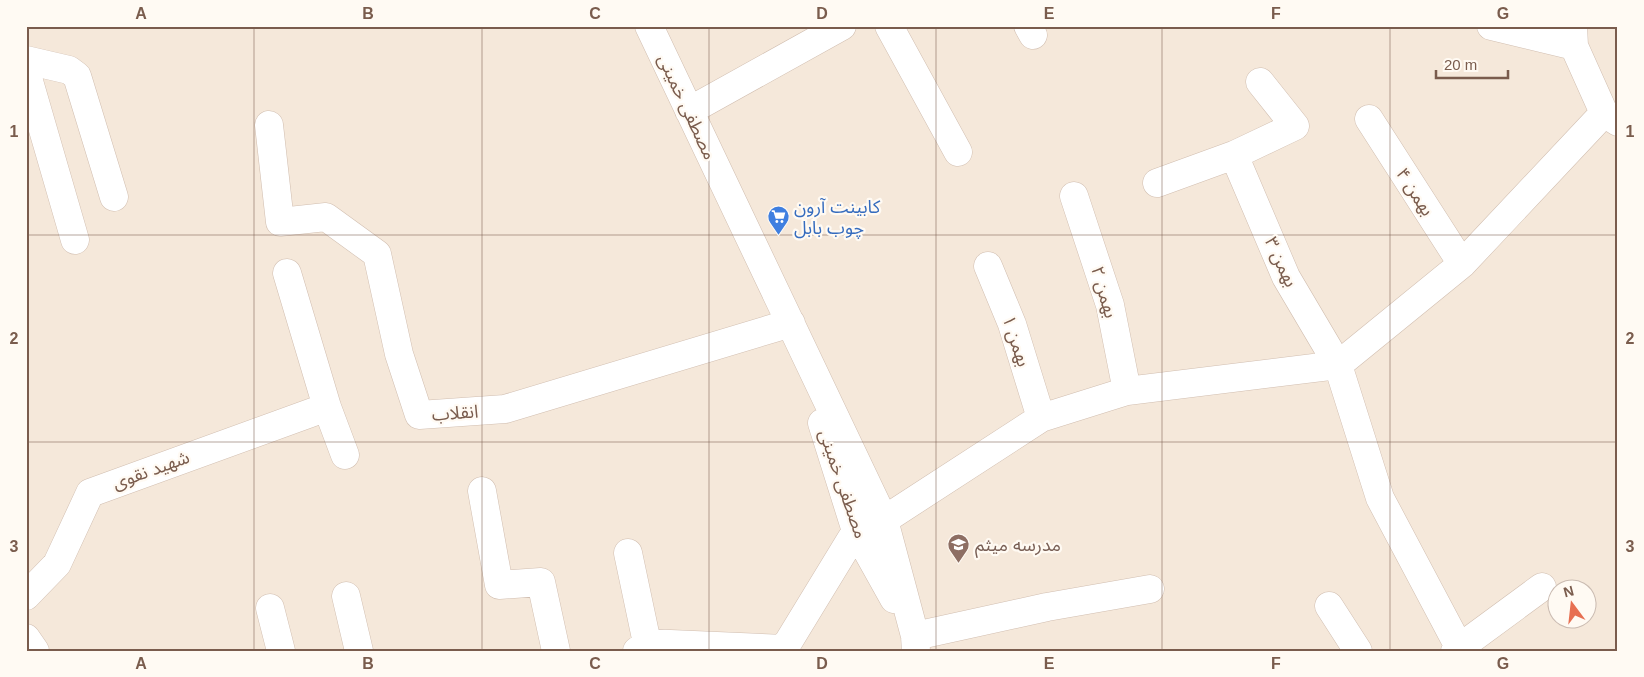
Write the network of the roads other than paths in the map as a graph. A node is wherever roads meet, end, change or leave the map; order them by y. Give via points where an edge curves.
1 (649, 26) edge
2 (842, 26) edge
3 (889, 26) edge
4 (1490, 26) edge
5 (1573, 36) edge
6 (26, 60) edge
7 (26, 71) edge
8 (1260, 82) dead end
9 (689, 111) junction
10 (1611, 118) edge
11 (1368, 119) dead end
12 (269, 125) dead end
13 (958, 152) dead end
14 (1234, 155) junction
15 (1157, 183) dead end
16 (114, 196) dead end
17 (1074, 196) dead end
18 (75, 240) dead end
19 (1462, 264) junction
20 (988, 266) dead end
21 (287, 273) dead end
22 (791, 323) junction
23 (1338, 365) junction
24 (1127, 390) junction
25 (327, 407) junction
26 (1041, 418) junction
27 (345, 455) dead end
28 (482, 491) dead end
29 (884, 520) junction
30 (856, 531) junction
31 (628, 553) dead end
32 (1542, 587) dead end
33 (1150, 589) dead end
34 (26, 596) edge
35 (346, 596) dead end
36 (1329, 606) dead end
37 (270, 608) dead end
38 (26, 638) edge
39 (915, 643) edge
40 (642, 647) edge
41 (1457, 649) edge
42 (35, 651) edge
43 (281, 651) edge
44 (358, 651) edge
45 (556, 651) edge
46 (1358, 651) edge

1 - 9 street, مصطفی خمینی
2 - 9 street
3 - 13 street
4 - 5 street
5 - 10 street
6 - 16 street via 69,70 78,76
7 - 18 street
8 - 14 street via 1295,126
9 - 22 street, مصطفی خمینی
10 - 19 street
11 - 19 street, بهمن ۴
12 - 22 street, انقلاب via 280,222 326,217 377,254 398,354 418,415 506,409
14 - 15 street
14 - 23 street, بهمن ۳ via 1286,277
17 - 24 street, بهمن ۲ via 1110,305
19 - 23 street
20 - 26 street, بهمن ۱ via 1012,324
21 - 25 street
22 - 29 street, مصطفی خمینی
22 - 30 street, مصطفی خمینی
23 - 24 street
23 - 41 street, بهمن ۳ via 1380,498
24 - 26 street
25 - 27 street
25 - 34 street, شهید نقوی via 90,493 56,564
26 - 29 street
28 - 45 street via 499,585 541,582
29 - 30 street
29 - 39 street, مصطفی خمینی
30 - 39 street, مصطفی خمینی
30 - 40 street via 784,649
31 - 40 street
32 - 41 street
33 - 39 street via 1047,608
35 - 44 street
36 - 46 street
37 - 43 street
38 - 42 street

